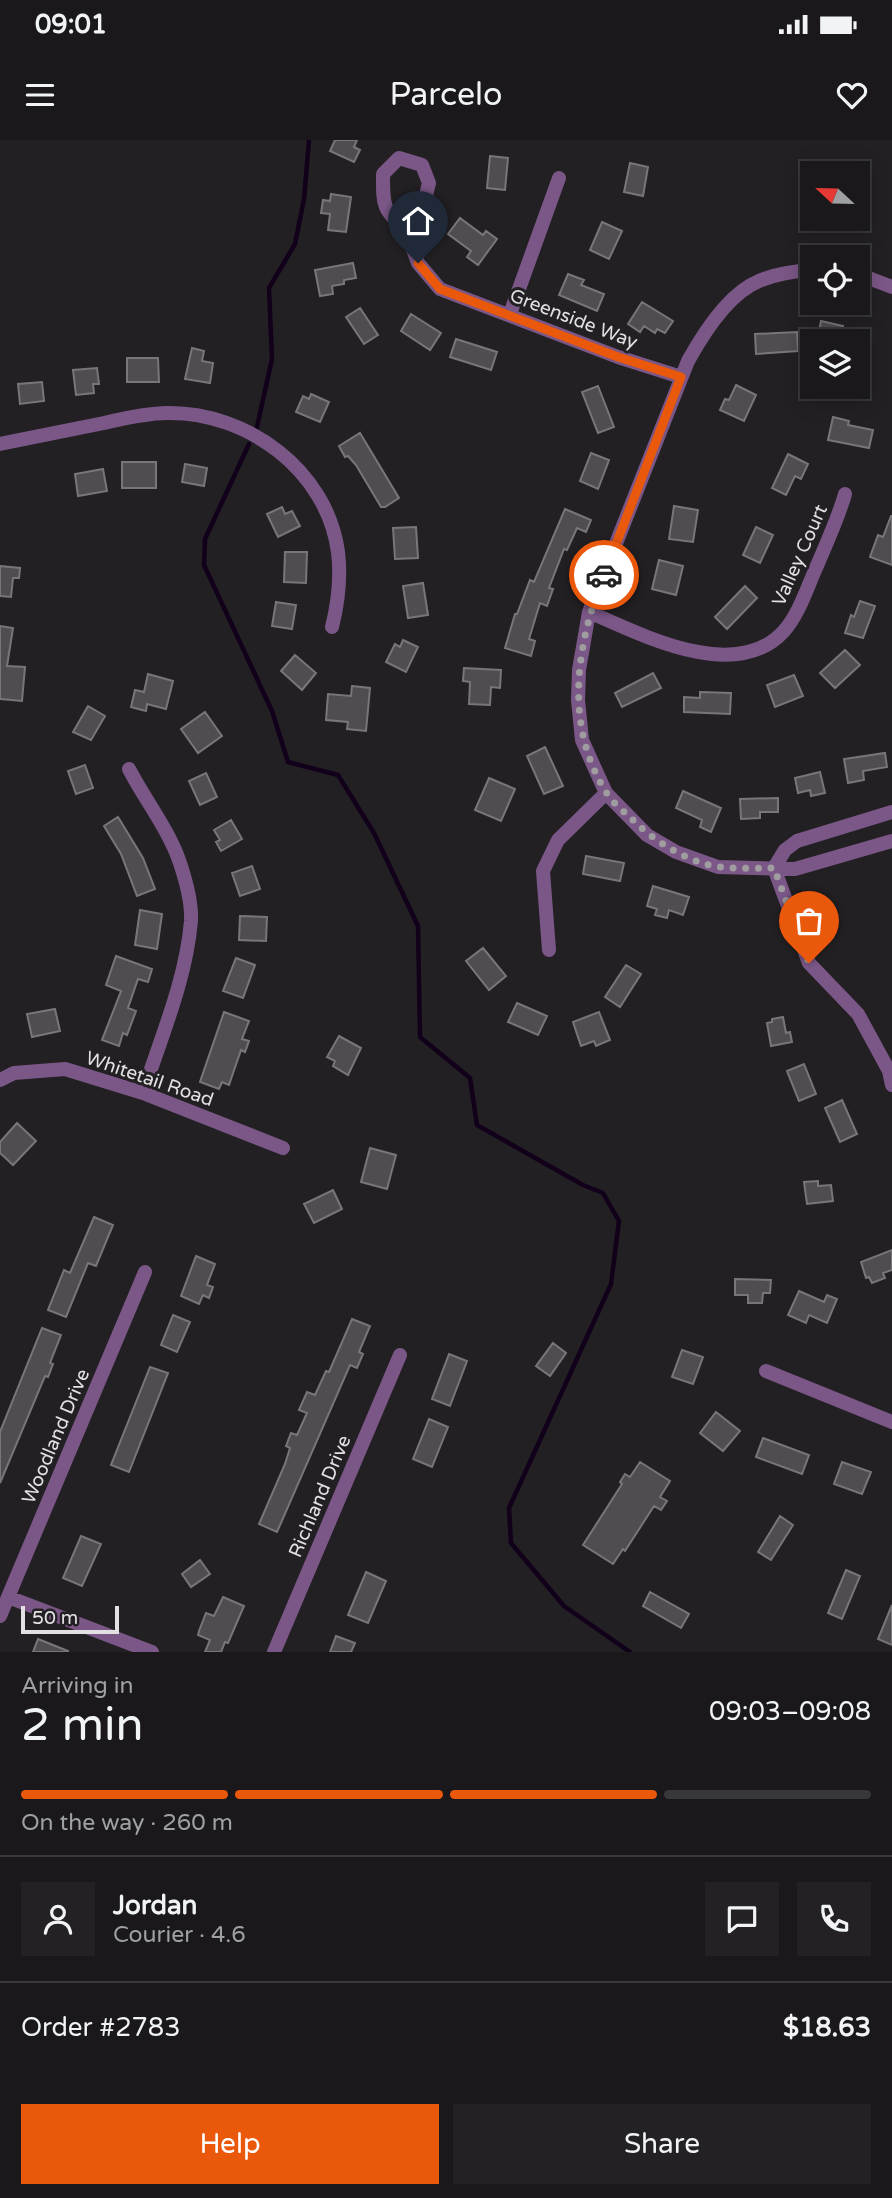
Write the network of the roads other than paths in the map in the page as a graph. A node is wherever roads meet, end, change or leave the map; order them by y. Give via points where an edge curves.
1 (559, 178) dead end
2 (407, 230) junction
3 (800, 271) edge
4 (870, 279) edge
5 (892, 287) edge
6 (510, 314) junction
7 (681, 377) junction
8 (0, 444) edge
9 (845, 494) dead end
10 (589, 612) junction
11 (332, 626) dead end
12 (129, 769) dead end
13 (606, 793) junction
14 (892, 812) edge
15 (892, 841) edge
16 (774, 868) junction
17 (549, 950) dead end
18 (0, 1080) edge
19 (892, 1085) edge
20 (143, 1093) junction
21 (284, 1148) dead end
22 (145, 1272) dead end
23 (400, 1355) dead end
24 (766, 1371) dead end
25 (892, 1422) edge
26 (8, 1597) junction
27 (0, 1616) edge
28 (152, 1652) edge
29 (274, 1652) edge

1 - 6 street
2 - 2 street via 421,215 429,183 422,165 399,158 383,174 383,198 389,215
2 - 6 street, Greenside Way via 418,263 440,289
3 - 7 street via 757,281 730,303 707,328
4 - 5 street
6 - 7 street, Greenside Way
7 - 10 street
8 - 11 street via 166,412 201,415 245,429 279,450 312,488 332,527 338,552 337,608
9 - 10 street, Valley Court via 802,600 785,630 764,647 714,655 655,640
10 - 13 street via 578,700 582,740
12 - 20 street via 180,862 191,919 184,965
13 - 16 street via 647,835 676,852 719,867
13 - 17 street via 558,840 543,871
14 - 16 street via 797,841
15 - 16 street via 795,869
16 - 19 street via 809,963 859,1014
18 - 20 street, Whitetail Road via 13,1073 65,1069
20 - 21 street, Whitetail Road
22 - 26 street, Woodland Drive
23 - 29 street, Richland Drive
24 - 25 street
26 - 27 street, Woodland Drive
26 - 28 street

